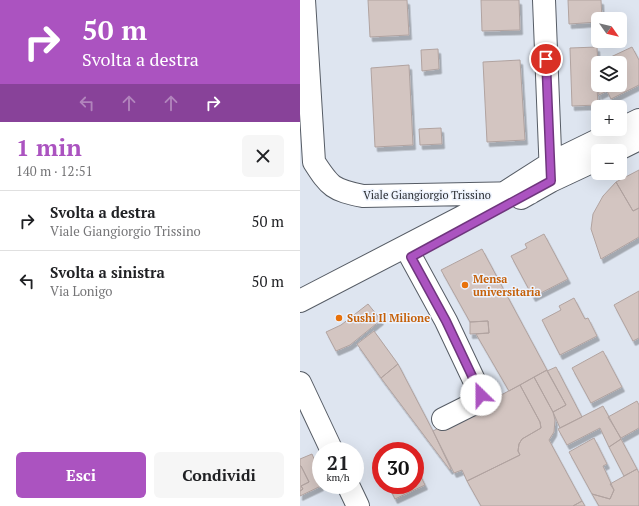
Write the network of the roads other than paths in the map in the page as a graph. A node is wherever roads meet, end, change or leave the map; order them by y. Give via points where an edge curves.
1 (304, 0) edge
2 (544, 0) edge
3 (639, 120) edge
4 (639, 139) edge
5 (627, 145) edge
6 (591, 161) edge
7 (551, 172) junction
8 (530, 193) junction
9 (502, 194) junction
10 (411, 257) junction
11 (302, 307) edge
12 (300, 383) edge
13 (443, 419) dead end
14 (328, 442) edge
15 (352, 494) edge
16 (358, 506) edge

1 - 9 street, Viale Giangiorgio Trissino via 314,162 327,182 340,192 363,196
2 - 7 street
3 - 7 street
4 - 5 street
6 - 7 street, Viale Giangiorgio Trissino
7 - 8 street, Viale Giangiorgio Trissino
7 - 9 street
8 - 9 street, Viale Giangiorgio Trissino
8 - 10 street, Viale Giangiorgio Trissino
9 - 11 street
10 - 11 street, Viale Giangiorgio Trissino
10 - 13 street via 446,321 481,395 479,401
12 - 14 street
15 - 16 street

